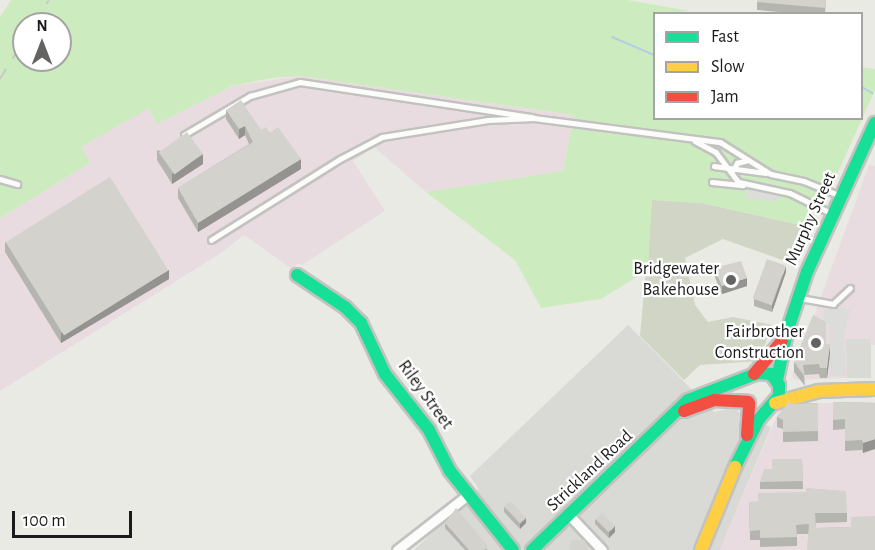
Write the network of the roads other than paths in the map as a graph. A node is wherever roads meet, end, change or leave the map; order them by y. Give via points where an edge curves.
1 (534, 117) junction
2 (875, 123) edge
3 (689, 139) junction
4 (174, 141) edge
5 (748, 160) junction
6 (714, 166) dead end
7 (727, 168) junction
8 (733, 169) junction
9 (768, 173) junction
10 (0, 179) edge
11 (736, 181) junction
12 (712, 182) dead end
13 (16, 184) dead end
14 (744, 185) junction
15 (841, 196) junction
16 (833, 214) junction
17 (211, 240) dead end
18 (297, 275) dead end
19 (850, 288) dead end
20 (798, 297) junction
21 (787, 332) junction
22 (753, 375) junction
23 (777, 380) junction
24 (875, 389) edge
25 (819, 391) junction
26 (748, 402) junction
27 (773, 404) junction
28 (673, 417) junction
29 (743, 448) junction
30 (469, 494) junction
31 (569, 515) junction
32 (397, 550) edge
33 (513, 550) edge
34 (532, 550) edge
35 (602, 550) edge
36 (701, 550) edge

1 - 3 lane
1 - 4 lane via 318,83 292,83 244,98
1 - 17 lane via 433,126 382,137
2 - 15 street, Murphy Street
3 - 5 lane via 724,144
3 - 7 lane via 716,152
5 - 8 lane via 739,161
5 - 9 lane
6 - 7 lane
7 - 8 lane
7 - 11 lane
8 - 9 lane
8 - 11 lane
9 - 15 lane
10 - 13 lane
11 - 14 lane
12 - 14 lane
14 - 16 lane via 790,193
15 - 16 street, Murphy Street
16 - 20 street, Murphy Street
18 - 30 street, Riley Street via 345,307 361,323 385,374 429,430 450,471
19 - 20 lane via 840,301 830,304
20 - 21 street, Murphy Street
21 - 22 street, Murphy Street via 771,358
21 - 23 street, Murphy Street
22 - 23 street via 766,373
22 - 26 street via 744,388
22 - 28 street, Strickland Road via 700,393
23 - 25 street
23 - 27 street via 780,392
24 - 25 street
25 - 27 street
26 - 27 street via 759,408
26 - 28 street, Strickland Road via 714,400
26 - 29 street
27 - 29 street
28 - 31 street, Strickland Road
29 - 36 street
30 - 32 street
30 - 33 street, Riley Street
31 - 34 street, Strickland Road
31 - 35 street

